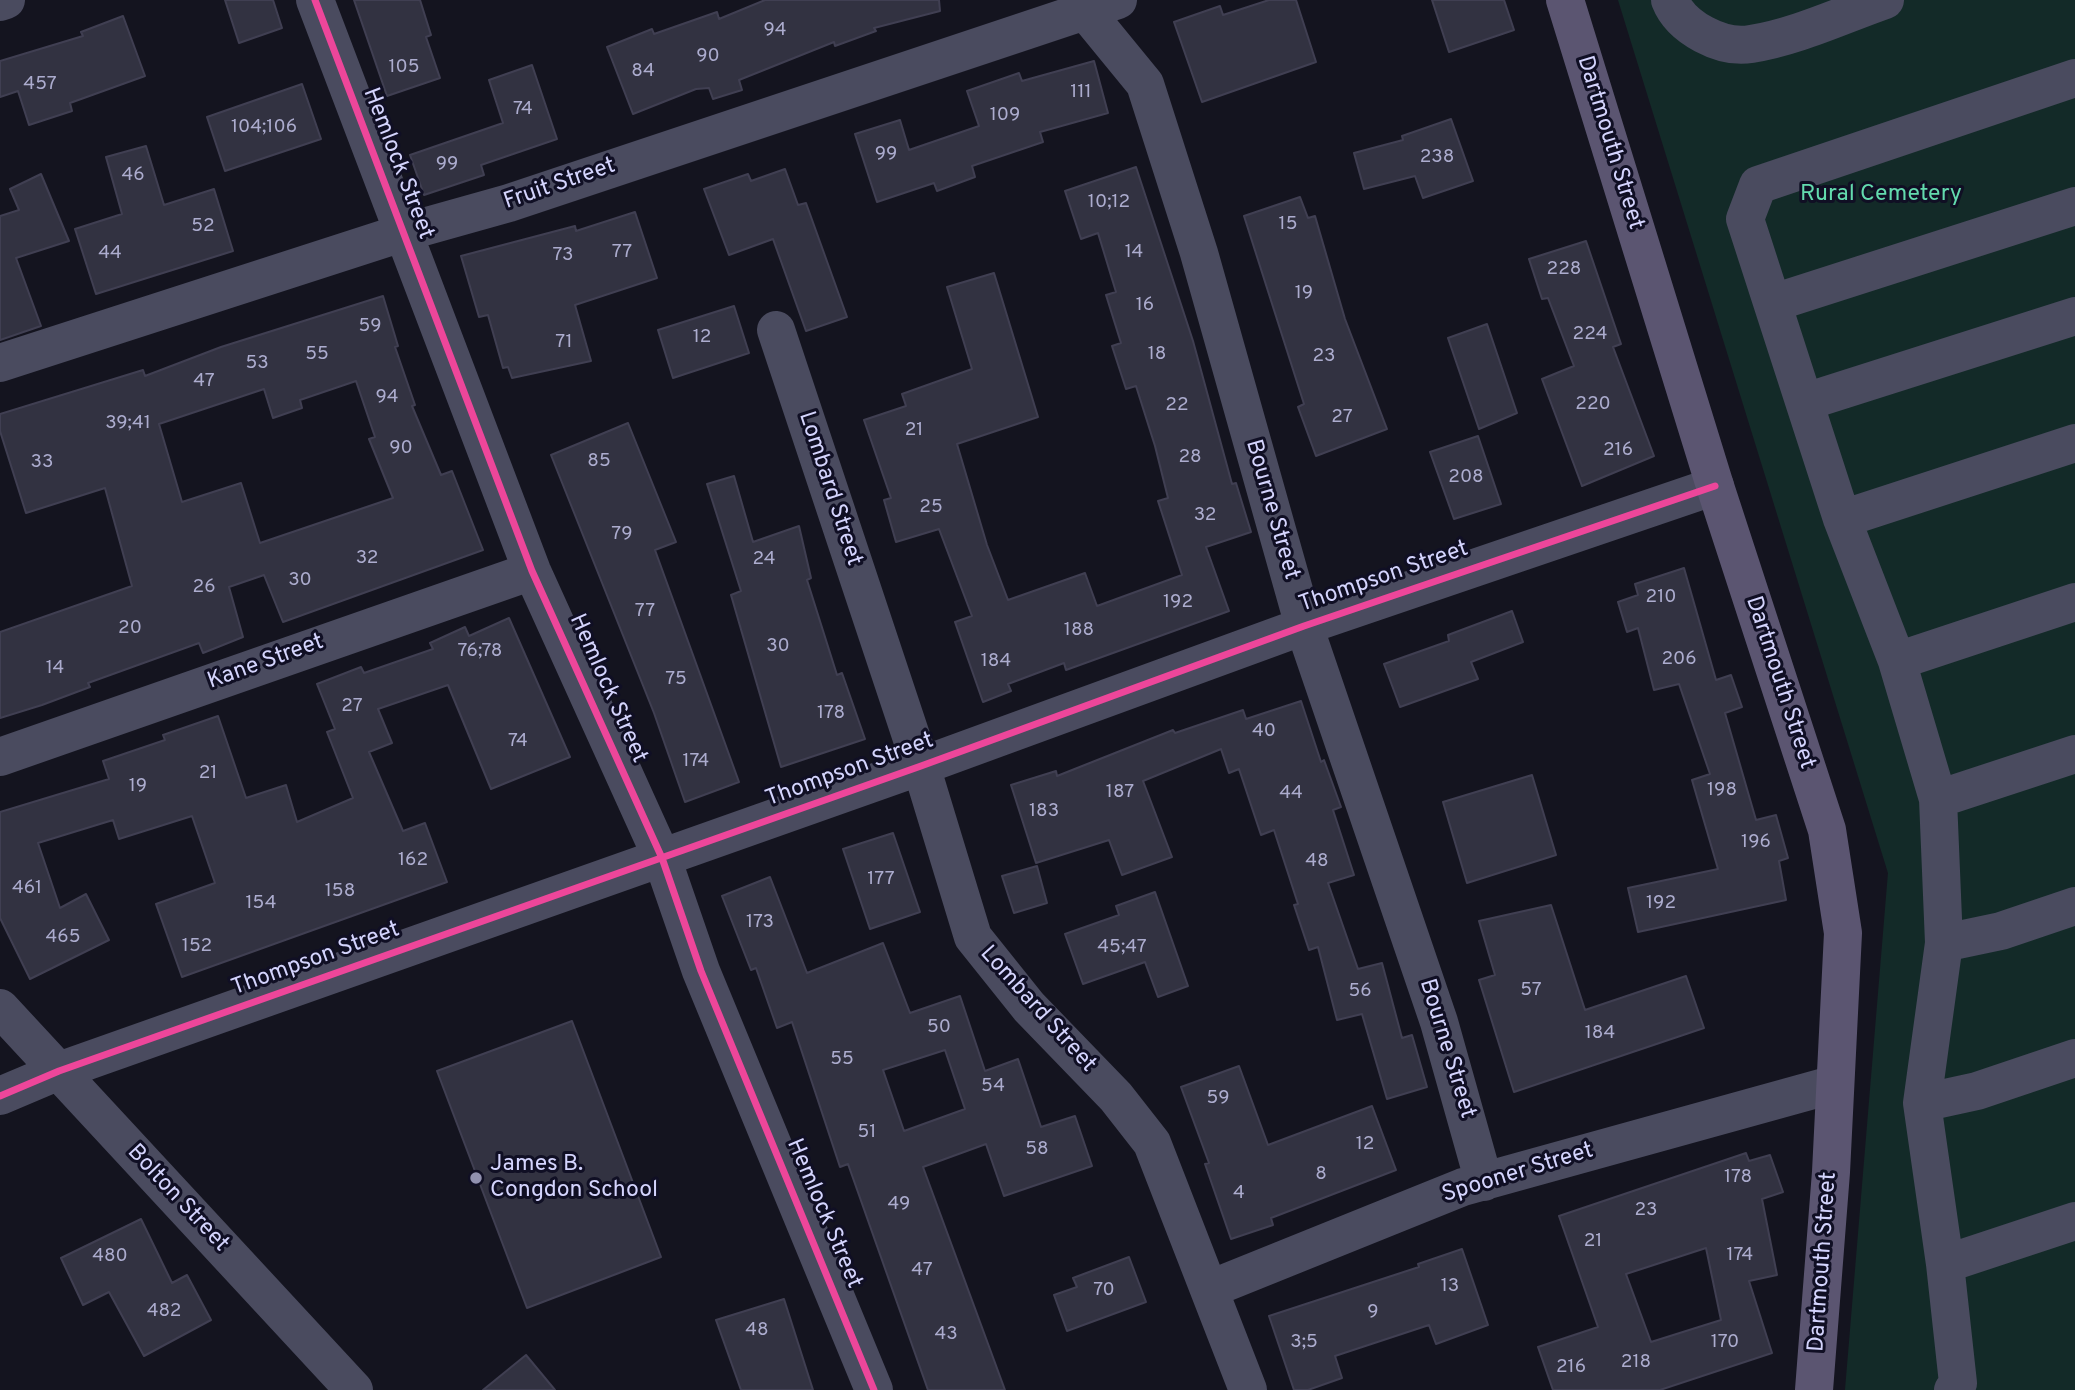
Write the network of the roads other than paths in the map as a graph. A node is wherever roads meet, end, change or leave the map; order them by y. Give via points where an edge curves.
1 (6, 0) edge
2 (315, 0) edge
3 (1565, 0) edge
4 (1670, 0) edge
5 (1885, 0) edge
6 (0, 2) edge
7 (1095, 4) edge
8 (2075, 78) edge
9 (2075, 206) edge
10 (402, 233) junction
11 (1773, 303) junction
12 (2075, 316) edge
13 (776, 330) dead end
14 (0, 363) edge
15 (1805, 402) junction
16 (2075, 443) edge
17 (1715, 486) junction
18 (1842, 519) junction
19 (532, 571) junction
20 (2075, 602) edge
21 (1304, 626) junction
22 (1897, 661) junction
23 (2075, 754) edge
24 (0, 757) edge
25 (920, 766) junction
26 (1938, 799) junction
27 (662, 858) junction
28 (2075, 906) edge
29 (1944, 943) junction
30 (0, 1008) edge
31 (2075, 1058) edge
32 (59, 1071) junction
33 (1835, 1084) junction
34 (0, 1096) edge
35 (1922, 1103) junction
36 (1484, 1182) junction
37 (2075, 1221) edge
38 (1945, 1264) junction
39 (1210, 1289) junction
40 (354, 1390) edge
41 (874, 1390) edge
42 (1248, 1390) edge
43 (1814, 1390) edge
44 (1952, 1390) edge

1 - 6 street
2 - 10 street, Hemlock Street
3 - 17 main road, Dartmouth Street
4 - 5 street via 1692,27 1718,41 1748,45
7 - 10 street, Fruit Street via 509,203
7 - 21 street, Bourne Street via 1145,84 1203,266
8 - 11 street via 1758,185 1745,219
9 - 11 street
10 - 14 street, Fruit Street
10 - 19 street, Hemlock Street
11 - 15 street
12 - 15 street
13 - 25 street, Lombard Street
15 - 18 street
16 - 18 street
17 - 21 street, Thompson Street
17 - 33 main road, Dartmouth Street via 1828,830 1843,933
18 - 22 street
19 - 24 street, Kane Street
19 - 27 street, Hemlock Street
20 - 22 street
21 - 25 street, Thompson Street
21 - 36 street, Bourne Street via 1439,1022
22 - 26 street
23 - 26 street
25 - 27 street, Thompson Street
25 - 39 street, Lombard Street via 973,937 1029,1007 1116,1097 1152,1143
26 - 29 street
27 - 32 street, Thompson Street
27 - 41 street, Hemlock Street via 701,971
28 - 29 street via 2001,931
29 - 35 street
30 - 32 street, Bolton Street
31 - 35 street via 1977,1091
32 - 34 street, Thompson Street
32 - 40 street, Bolton Street
33 - 36 street, Spooner Street
33 - 43 main road, Dartmouth Street
35 - 38 street
36 - 39 street, Spooner Street
37 - 38 street
38 - 44 street via 1958,1383
39 - 42 street, Lombard Street

